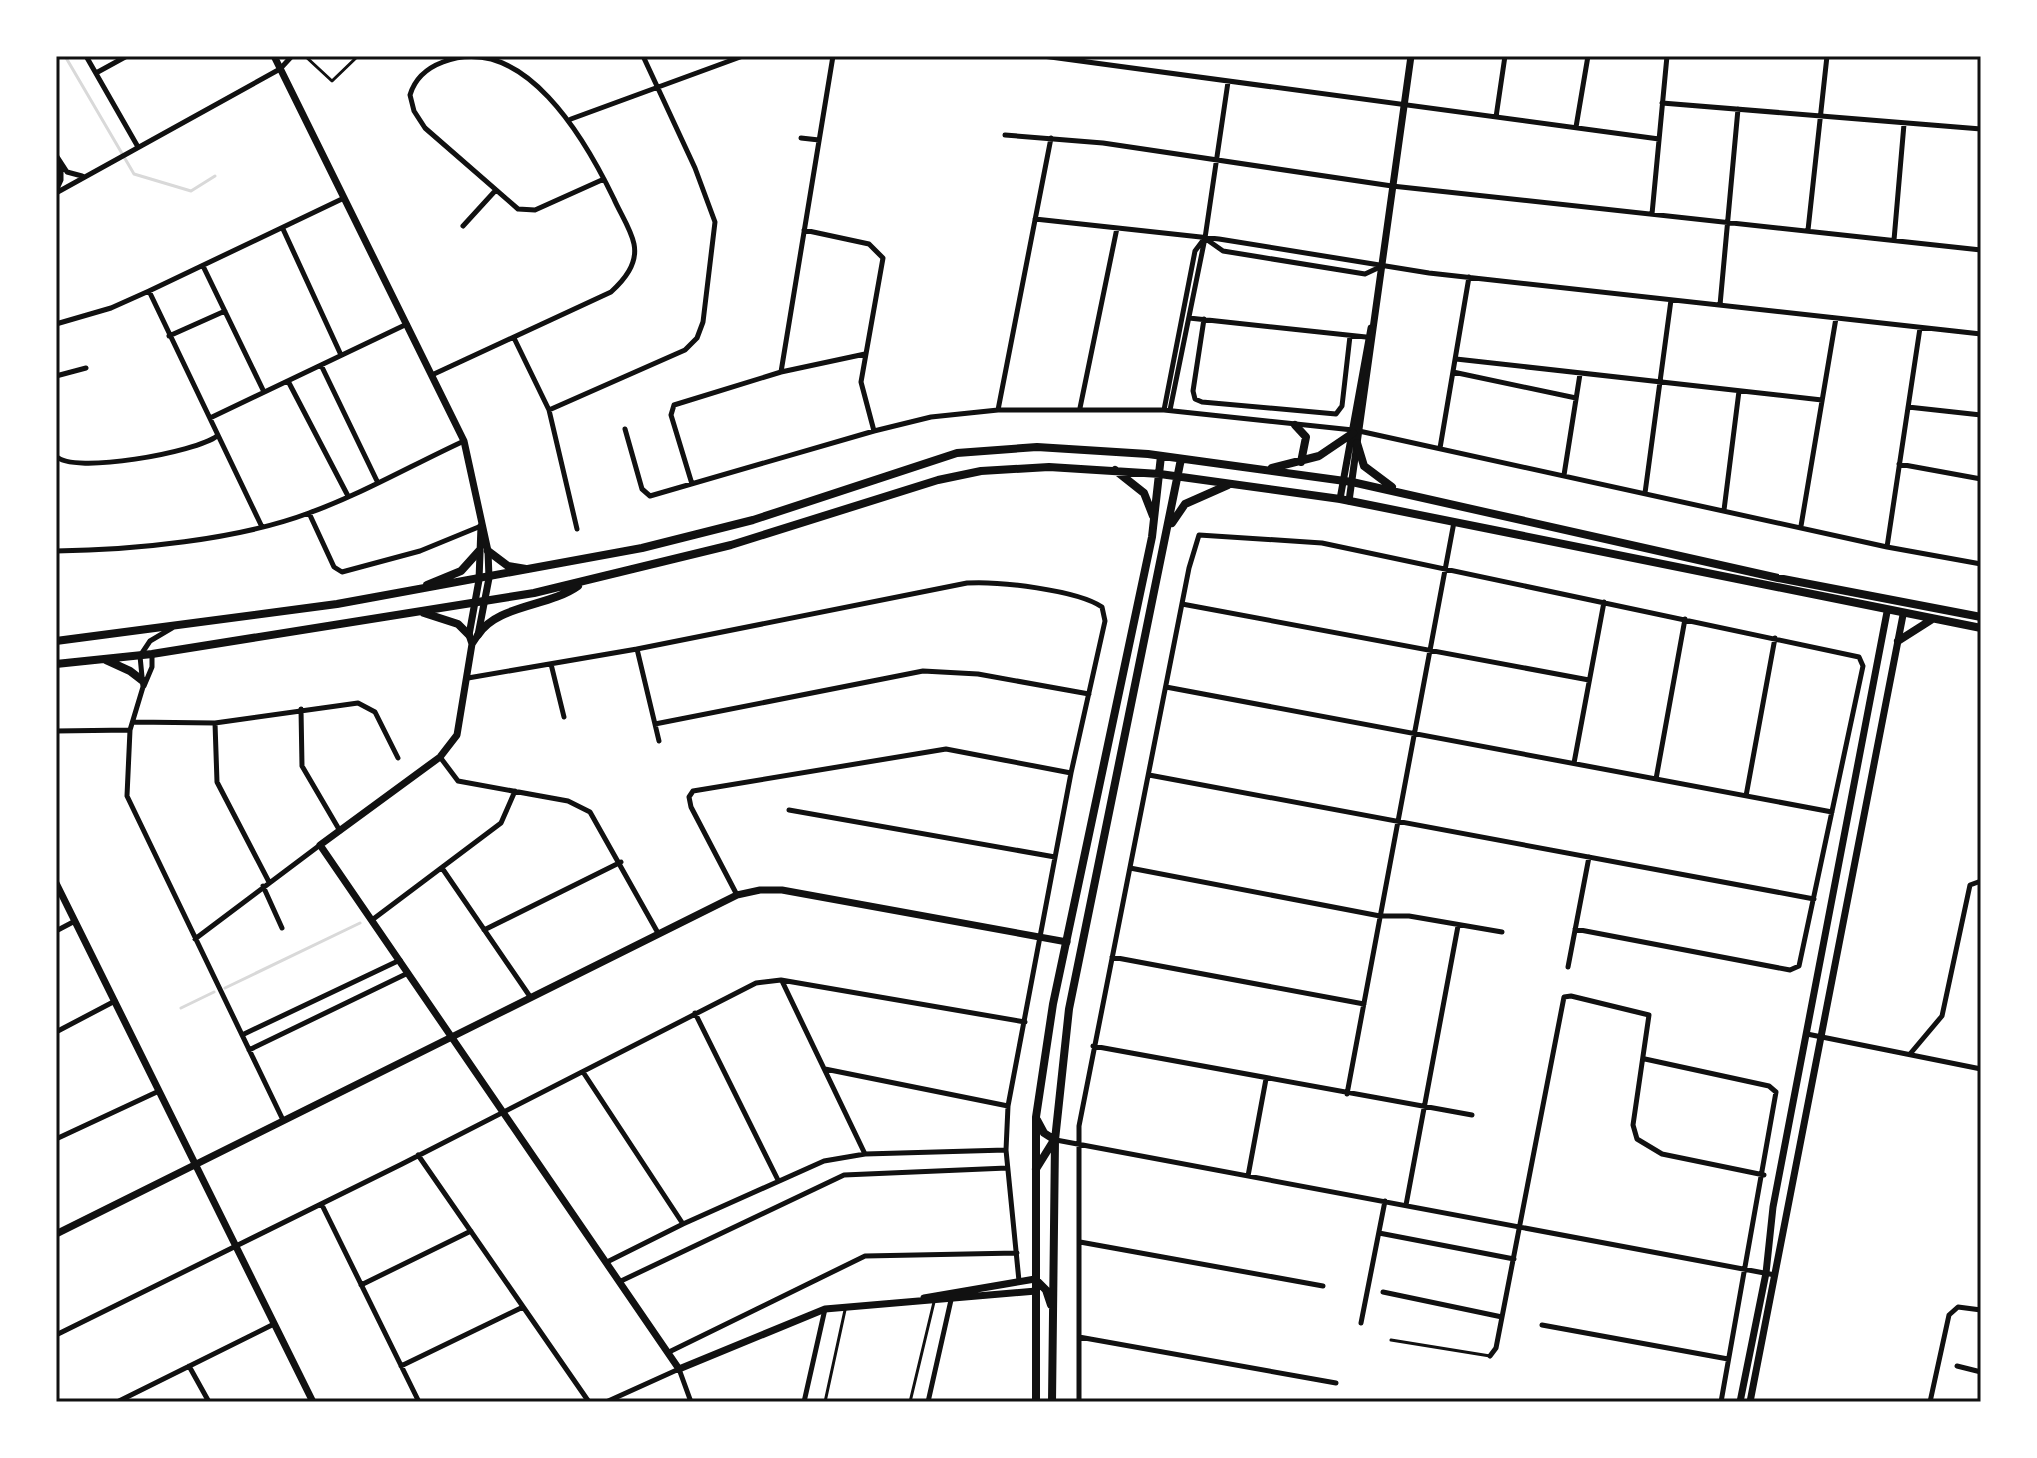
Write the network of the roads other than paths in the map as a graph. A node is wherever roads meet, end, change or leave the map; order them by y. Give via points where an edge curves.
1 (86, 56) edge
2 (127, 56) edge
3 (274, 56) edge
4 (292, 56) edge
5 (305, 56) edge
6 (358, 56) edge
7 (643, 56) edge
8 (743, 56) edge
9 (833, 56) edge
10 (1043, 56) edge
11 (1411, 56) edge
12 (1505, 56) edge
13 (1588, 56) edge
14 (1667, 56) edge
15 (1827, 56) edge
16 (496, 58) edge
17 (280, 69) junction
18 (96, 73) junction
19 (1228, 82) junction
20 (657, 85) junction
21 (1662, 103) junction
22 (1404, 105) junction
23 (1738, 109) junction
24 (1821, 116) junction
25 (1496, 117) junction
26 (571, 119) junction
27 (1904, 124) junction
28 (1576, 127) junction
29 (1981, 129) edge
30 (1005, 135) dead end
31 (801, 138) dead end
32 (1051, 138) junction
33 (1659, 139) junction
34 (819, 140) junction
35 (136, 148) junction
36 (56, 155) edge
37 (1217, 159) junction
38 (61, 164) junction
39 (87, 175) junction
40 (604, 179) junction
41 (1392, 186) junction
42 (495, 191) junction
43 (56, 192) edge
44 (346, 197) junction
45 (1652, 214) junction
46 (1035, 219) junction
47 (1729, 222) junction
48 (463, 226) dead end
49 (1117, 228) junction
50 (283, 229) junction
51 (804, 230) junction
52 (1808, 230) junction
53 (1205, 238) junction
54 (1894, 240) junction
55 (1981, 248) edge
56 (203, 266) junction
57 (1380, 267) junction
58 (1469, 277) junction
59 (149, 291) junction
60 (1671, 300) junction
61 (1720, 305) junction
62 (225, 311) junction
63 (1189, 318) junction
64 (1836, 318) junction
65 (1204, 319) junction
66 (56, 324) edge
67 (408, 324) junction
68 (1372, 326) junction
69 (1920, 328) junction
70 (1981, 334) edge
71 (169, 336) junction
72 (1350, 336) junction
73 (1366, 337) junction
74 (514, 338) junction
75 (865, 354) junction
76 (341, 355) junction
77 (1456, 359) junction
78 (321, 365) junction
79 (86, 368) dead end
80 (781, 372) junction
81 (1453, 372) junction
82 (1580, 373) junction
83 (434, 374) junction
84 (56, 376) edge
85 (288, 381) junction
86 (1661, 382) junction
87 (1739, 391) junction
88 (264, 392) junction
89 (1576, 398) junction
90 (1822, 400) junction
91 (1908, 407) junction
92 (1080, 408) junction
93 (549, 410) junction
94 (998, 410) junction
95 (1167, 410) junction
96 (1981, 415) edge
97 (210, 418) junction
98 (1295, 425) junction
99 (625, 429) dead end
100 (874, 431) junction
101 (1355, 431) junction
102 (217, 436) junction
103 (464, 441) junction
104 (1357, 443) junction
105 (1440, 448) junction
106 (56, 456) edge
107 (1161, 456) junction
108 (1181, 459) junction
109 (1301, 462) junction
110 (1899, 464) junction
111 (1267, 469) junction
112 (1114, 470) junction
113 (1160, 474) junction
114 (1564, 475) junction
115 (1179, 476) junction
116 (1981, 479) edge
117 (377, 481) junction
118 (1348, 481) junction
119 (692, 484) junction
120 (1233, 484) junction
121 (1402, 493) junction
122 (1645, 493) junction
123 (348, 496) junction
124 (1344, 500) junction
125 (1724, 510) junction
126 (309, 513) junction
127 (1155, 521) junction
128 (1454, 522) junction
129 (481, 526) junction
130 (262, 527) junction
131 (1801, 527) junction
132 (577, 529) dead end
133 (1167, 530) junction
134 (1887, 547) junction
135 (56, 551) edge
136 (484, 551) junction
137 (1981, 564) edge
138 (1445, 569) junction
139 (530, 570) junction
140 (484, 579) junction
141 (582, 583) junction
142 (420, 589) junction
143 (1889, 598) junction
144 (480, 601) junction
145 (1604, 602) junction
146 (1909, 602) junction
147 (1182, 604) junction
148 (1898, 605) junction
149 (418, 612) junction
150 (1887, 612) junction
151 (1903, 615) junction
152 (1981, 617) edge
153 (1685, 619) junction
154 (1935, 619) junction
155 (174, 627) junction
156 (1981, 628) edge
157 (473, 638) junction
158 (1775, 638) junction
159 (56, 641) edge
160 (1898, 641) junction
161 (637, 649) junction
162 (1430, 650) junction
163 (152, 654) junction
164 (140, 656) junction
165 (103, 659) junction
166 (56, 664) edge
167 (551, 664) junction
168 (468, 678) junction
169 (1589, 680) junction
170 (143, 684) junction
171 (1166, 687) junction
172 (1089, 694) junction
173 (301, 709) junction
174 (564, 717) dead end
175 (133, 722) junction
176 (215, 723) junction
177 (655, 724) junction
178 (130, 730) junction
179 (56, 731) edge
180 (1414, 733) junction
181 (659, 741) dead end
182 (440, 757) junction
183 (398, 758) dead end
184 (1574, 763) junction
185 (1071, 773) junction
186 (1149, 775) junction
187 (1656, 779) junction
188 (515, 791) junction
189 (1746, 796) junction
190 (789, 810) dead end
191 (1832, 812) junction
192 (1398, 821) junction
193 (340, 831) junction
194 (320, 845) junction
195 (1055, 857) junction
196 (1589, 857) junction
197 (621, 862) junction
198 (442, 868) junction
199 (1130, 868) junction
200 (1981, 881) edge
201 (56, 883) edge
202 (266, 884) junction
203 (737, 895) junction
204 (1814, 899) junction
205 (1380, 916) junction
206 (372, 920) junction
207 (75, 921) junction
208 (1458, 926) junction
209 (282, 928) dead end
210 (1575, 929) junction
211 (484, 930) junction
212 (56, 931) edge
213 (1502, 932) dead end
214 (658, 933) junction
215 (1042, 937) junction
216 (195, 939) junction
217 (1067, 942) junction
218 (1112, 957) junction
219 (400, 960) junction
220 (1568, 967) dead end
221 (409, 973) junction
222 (781, 980) junction
223 (531, 999) junction
224 (116, 1001) junction
225 (1364, 1004) junction
226 (695, 1013) junction
227 (1025, 1022) junction
228 (56, 1032) edge
229 (1807, 1034) junction
230 (242, 1035) junction
231 (1819, 1036) junction
232 (454, 1039) junction
233 (1093, 1046) junction
234 (249, 1050) junction
235 (1910, 1054) junction
236 (1645, 1059) junction
237 (825, 1069) junction
238 (1981, 1069) edge
239 (583, 1072) junction
240 (1266, 1079) junction
241 (160, 1090) junction
242 (1347, 1094) junction
243 (1008, 1106) junction
244 (1424, 1108) junction
245 (502, 1111) junction
246 (1472, 1115) dead end
247 (1036, 1117) junction
248 (283, 1120) junction
249 (56, 1139) edge
250 (1055, 1140) junction
251 (1079, 1144) junction
252 (1006, 1150) junction
253 (865, 1154) junction
254 (418, 1155) junction
255 (194, 1164) junction
256 (1007, 1168) junction
257 (1034, 1173) junction
258 (1764, 1175) junction
259 (1248, 1176) junction
260 (778, 1180) junction
261 (1385, 1201) junction
262 (322, 1205) junction
263 (1406, 1205) junction
264 (683, 1224) junction
265 (1521, 1227) junction
266 (471, 1231) junction
267 (1379, 1233) junction
268 (56, 1234) edge
269 (1080, 1242) junction
270 (235, 1245) junction
271 (1017, 1253) junction
272 (1514, 1259) junction
273 (607, 1262) junction
274 (1053, 1264) junction
275 (1745, 1269) junction
276 (1771, 1274) junction
277 (1035, 1279) junction
278 (621, 1281) junction
279 (1019, 1281) junction
280 (361, 1285) junction
281 (1323, 1286) dead end
282 (1040, 1288) junction
283 (1383, 1292) dead end
284 (918, 1300) junction
285 (951, 1300) junction
286 (934, 1302) junction
287 (523, 1307) junction
288 (846, 1307) junction
289 (825, 1309) junction
290 (1981, 1310) edge
291 (1054, 1311) junction
292 (1502, 1317) junction
293 (1361, 1323) dead end
294 (274, 1324) junction
295 (1542, 1325) dead end
296 (56, 1335) edge
297 (1079, 1337) junction
298 (1391, 1340) dead end
299 (669, 1352) junction
300 (1490, 1356) joint
301 (1728, 1359) junction
302 (189, 1366) junction
303 (401, 1366) junction
304 (1957, 1366) dead end
305 (679, 1369) junction
306 (1981, 1372) edge
307 (1336, 1383) dead end
308 (117, 1402) edge
309 (209, 1402) edge
310 (313, 1402) edge
311 (419, 1402) edge
312 (589, 1402) edge
313 (606, 1402) edge
314 (691, 1402) edge
315 (804, 1402) edge
316 (825, 1402) edge
317 (910, 1402) edge
318 (928, 1402) edge
319 (1036, 1402) edge
320 (1052, 1402) edge
321 (1079, 1402) edge
322 (1721, 1402) edge
323 (1740, 1402) edge
324 (1750, 1402) edge
325 (1930, 1402) edge

1 - 18 street
2 - 18 street
3 - 17 street
4 - 17 street
5 - 6 lane via 332,81
7 - 20 street
8 - 20 street
9 - 34 street
10 - 19 street
11 - 22 street
12 - 25 street
13 - 28 street
14 - 21 street
15 - 24 street
16 - 26 street
16 - 42 street via 438,64 420,76 410,95 425,128
17 - 35 street
17 - 44 street
18 - 35 street
19 - 22 street
19 - 37 street
20 - 26 street
20 - 93 street via 715,222 701,331 685,350
21 - 23 street
21 - 33 street
22 - 25 street
22 - 41 street
23 - 24 street
23 - 47 street
24 - 27 street
24 - 52 street
25 - 28 street
26 - 40 street
27 - 29 street
27 - 54 street
28 - 33 street
30 - 32 street
31 - 34 street
32 - 37 street
32 - 46 street
33 - 45 street
34 - 51 street
35 - 39 street
36 - 38 street
37 - 41 street
37 - 53 street
38 - 39 street via 73,175
38 - 43 street
39 - 43 street
40 - 42 street via 529,212
40 - 74 street via 634,245 630,271 611,292
41 - 45 street
41 - 57 street
42 - 48 street
44 - 50 street
44 - 67 street
45 - 47 street
46 - 49 street
46 - 94 street
47 - 52 street
47 - 61 street
49 - 53 street
49 - 92 street
50 - 56 street
50 - 76 street
51 - 75 street via 869,244 883,258
51 - 80 street
52 - 54 street
53 - 57 street
53 - 57 street via 1223,251 1365,274
53 - 63 street
53 - 95 street via 1195,251
54 - 55 street
56 - 59 street
56 - 62 street
57 - 58 street
57 - 68 street
58 - 60 street
58 - 77 street
59 - 66 street
59 - 71 street
60 - 61 street
60 - 86 street
61 - 64 street
62 - 71 street
62 - 88 street
63 - 65 street
63 - 95 street
64 - 69 street
64 - 90 street
65 - 72 street
65 - 72 street via 1193,391 1202,402 1336,414 1342,406
67 - 76 street
67 - 83 street
68 - 73 street
68 - 101 street
69 - 70 street
69 - 91 street
71 - 97 street
72 - 73 street
73 - 101 street
74 - 83 street
74 - 93 street
75 - 80 street
75 - 100 street via 861,387
76 - 78 street
77 - 81 street
77 - 82 street
78 - 85 street
78 - 117 street
79 - 84 street
80 - 119 street via 672,408
81 - 89 street
81 - 105 street
82 - 86 street
82 - 89 street
83 - 103 street
85 - 88 street
85 - 123 street
86 - 87 street
86 - 122 street
87 - 90 street
87 - 125 street
88 - 97 street
89 - 114 street
90 - 131 street
91 - 96 street
91 - 110 street
92 - 94 street
92 - 95 street
93 - 132 street
94 - 100 street via 931,417
95 - 98 street
97 - 102 street
98 - 101 street
98 - 109 main road via 1306,437
99 - 119 street via 646,495
100 - 119 street
101 - 104 street
101 - 105 street
101 - 109 main road via 1332,449
101 - 118 street
102 - 106 street via 187,451 86,463 68,463
102 - 130 street
103 - 117 street
103 - 129 street
104 - 118 street
104 - 121 main road via 1367,469
105 - 114 street
107 - 108 main road
107 - 113 main road
107 - 139 main road via 1037,447 957,453 753,520
108 - 111 main road
108 - 115 main road
109 - 111 main road
110 - 116 street
110 - 134 street
111 - 118 main road
112 - 113 main road
112 - 127 main road via 1144,493
112 - 141 main road via 981,471
113 - 115 main road
113 - 127 main road
114 - 122 street
115 - 120 main road
115 - 133 main road
117 - 123 street
118 - 121 main road
118 - 124 street
120 - 124 main road
120 - 133 main road via 1185,504
121 - 143 main road
122 - 125 street
123 - 126 street
124 - 128 main road
125 - 131 street
126 - 129 street via 334,567 342,572 420,551
126 - 130 street
127 - 217 main road
128 - 138 street
128 - 150 main road
129 - 136 street
130 - 135 street via 154,544
131 - 134 street
133 - 250 main road via 1069,1009
134 - 137 street
136 - 139 main road via 508,566
136 - 140 street
136 - 142 main road via 461,571
138 - 145 street
138 - 147 street via 1322,543 1202,534 1194,544
138 - 162 street
139 - 140 main road
140 - 142 main road
140 - 144 street
141 - 144 main road
141 - 157 main road via 563,596 490,620
142 - 155 main road
143 - 146 main road
143 - 148 main road
144 - 149 main road
144 - 157 street
145 - 153 street
145 - 169 street
146 - 148 main road
146 - 152 main road
147 - 162 street
147 - 171 street
148 - 150 main road
148 - 151 main road
149 - 157 main road via 447,619
149 - 163 main road
150 - 151 main road
150 - 229 street
151 - 154 main road
151 - 160 street
153 - 158 street
153 - 187 street
154 - 156 main road
154 - 160 main road
155 - 159 main road
155 - 164 street via 150,641
157 - 168 street
158 - 189 street
158 - 191 street via 1859,657 1863,666
160 - 231 street
161 - 167 street
161 - 172 street via 967,583 1001,582 1102,607 1105,621
161 - 177 street
162 - 169 street
162 - 180 street
163 - 164 main road
163 - 170 street
164 - 165 main road
164 - 170 street
165 - 166 main road
165 - 170 main road via 130,671
167 - 168 street
167 - 174 street
168 - 182 street via 457,735
169 - 184 street
170 - 175 street
171 - 180 street
171 - 186 street
172 - 177 street via 978,674 923,671
172 - 185 street
173 - 176 street
173 - 183 street via 367,706
173 - 193 street via 302,766
175 - 176 street
175 - 178 street
176 - 202 street via 217,782
177 - 181 street
178 - 179 street
178 - 216 street via 127,796
180 - 184 street
180 - 192 street
182 - 188 street via 458,781
182 - 193 street
184 - 187 street
185 - 195 street
185 - 203 street via 937,750 693,791 691,807
186 - 192 street
186 - 199 street
187 - 189 street
188 - 197 street via 579,804 599,823
188 - 198 street via 501,823
189 - 191 street
190 - 195 street
191 - 204 street
192 - 196 street
192 - 205 street
193 - 194 street
194 - 202 street
194 - 206 street
195 - 215 street
196 - 204 street
196 - 210 street
197 - 211 street
197 - 214 street
198 - 206 street
198 - 211 street
199 - 205 street
199 - 218 street
200 - 235 street via 1972,883 1963,904 1942,1016
201 - 207 street
202 - 209 street
202 - 216 street
203 - 214 street
203 - 215 street via 782,890
204 - 210 street via 1801,962 1790,970
205 - 208 street
205 - 225 street
206 - 219 street
207 - 212 street
207 - 224 street
208 - 213 street
208 - 244 street
210 - 220 street
211 - 223 street
214 - 223 street
215 - 217 street
215 - 227 street
216 - 230 street
217 - 247 main road
218 - 225 street
218 - 233 street
219 - 221 street
219 - 230 street
221 - 232 street
221 - 234 street
222 - 226 street via 756,983
222 - 227 street
222 - 237 street
223 - 232 street
224 - 228 street
224 - 241 street
225 - 242 street
226 - 239 street
226 - 260 street
227 - 243 street
229 - 231 street
229 - 276 street via 1773,1207
230 - 234 street
231 - 235 street
231 - 276 street
232 - 245 street
232 - 248 street
233 - 240 street
233 - 251 street
234 - 248 street
235 - 238 street
236 - 258 street via 1633,1125 1641,1144 1662,1154
236 - 258 street via 1769,1086 1776,1092
236 - 265 street via 1649,1015 1571,996 1561,1000
237 - 243 street
237 - 253 street
239 - 245 street
239 - 264 street
240 - 242 street
240 - 259 street
241 - 249 street
241 - 255 street
242 - 244 street
243 - 252 street
244 - 246 street
244 - 263 street
245 - 254 street
245 - 273 street
247 - 250 main road via 1044,1133
247 - 257 main road
248 - 255 street
250 - 251 street
250 - 257 main road
250 - 274 main road
251 - 259 street
251 - 269 street
252 - 253 street
252 - 256 street
253 - 260 street via 824,1161
254 - 262 street
254 - 266 street
255 - 268 street
255 - 270 street
256 - 271 street
256 - 278 street via 844,1175
257 - 277 main road
258 - 275 street
259 - 261 street
260 - 264 street
261 - 263 street
261 - 267 street
262 - 270 street
262 - 280 street
263 - 265 street
264 - 273 street
265 - 272 street
265 - 275 street
266 - 280 street
266 - 287 street
267 - 272 street
267 - 293 street
269 - 281 street
269 - 297 street
270 - 294 street
270 - 296 street
271 - 279 street
271 - 299 street via 865,1256
272 - 292 street
273 - 278 street
274 - 282 main road
274 - 291 main road
275 - 276 street
275 - 301 street
276 - 323 street
276 - 324 street
277 - 279 street
277 - 282 main road
278 - 299 street
279 - 284 street
280 - 303 street
282 - 285 street
282 - 291 main road
282 - 319 main road
283 - 292 street
284 - 286 street
284 - 288 street
285 - 286 street
285 - 318 street
286 - 317 lane
287 - 303 street
287 - 312 street
288 - 289 street
288 - 316 lane
289 - 305 street
289 - 315 street
290 - 325 street via 1953,1310
291 - 320 main road
292 - 300 street
294 - 302 street
294 - 310 street
295 - 301 street
297 - 307 street
297 - 321 street
298 - 300 lane
299 - 305 street
301 - 322 street
302 - 308 street
302 - 309 street
303 - 311 street
304 - 306 street
305 - 313 street
305 - 314 street

